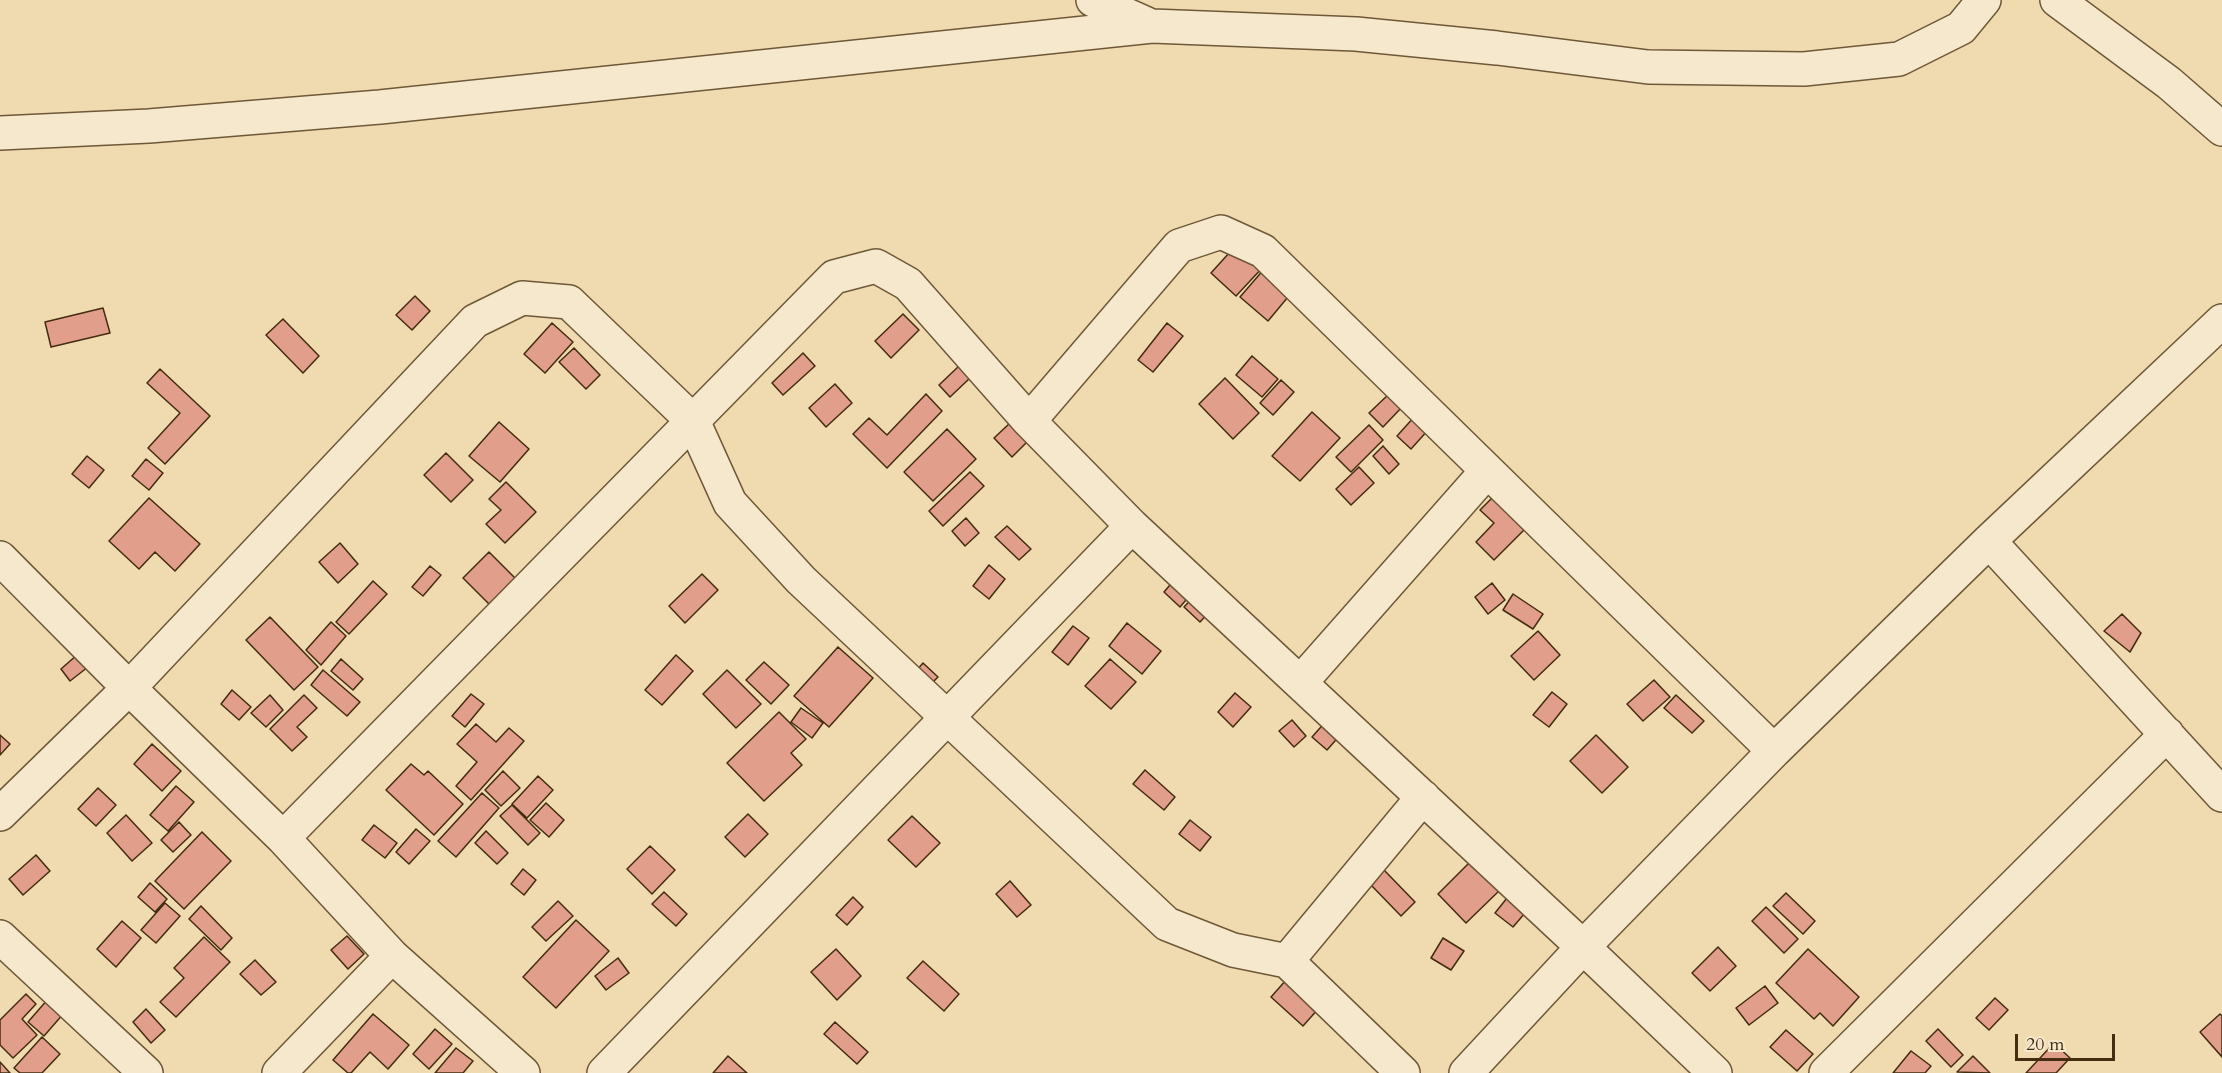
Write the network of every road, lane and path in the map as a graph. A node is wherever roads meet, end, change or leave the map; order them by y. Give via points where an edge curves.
1 (1093, 0) edge
2 (1984, 0) edge
3 (2057, 0) edge
4 (1152, 26) junction
5 (2222, 129) edge
6 (0, 134) edge
7 (2222, 321) edge
8 (693, 421) junction
9 (1029, 421) junction
10 (1487, 471) junction
11 (1132, 526) junction
12 (1989, 541) junction
13 (0, 558) edge
14 (1300, 682) junction
15 (129, 688) junction
16 (948, 717) junction
17 (2167, 734) junction
18 (1774, 751) junction
19 (2222, 795) edge
20 (1423, 797) junction
21 (0, 814) edge
22 (283, 838) junction
23 (0, 937) edge
24 (1583, 947) junction
25 (392, 956) junction
26 (1287, 961) junction
27 (146, 1073) edge
28 (279, 1073) edge
29 (523, 1073) edge
30 (604, 1073) edge
31 (1403, 1073) edge
32 (1466, 1073) edge
33 (1715, 1073) edge
34 (1826, 1073) edge

1 - 4 street
2 - 4 street via 1961,28 1899,59 1804,69 1648,68 1356,34
3 - 5 street via 2169,83
4 - 6 street via 380,107
7 - 12 street
8 - 9 street via 834,276 876,266 908,284
8 - 15 street via 569,302 522,298 475,321
8 - 16 street via 730,503 801,580
8 - 22 street
9 - 10 street via 1179,246 1221,232 1263,251
9 - 11 street
10 - 14 street
10 - 18 street
11 - 14 street
11 - 16 street
12 - 17 street
12 - 18 street
13 - 15 street
14 - 20 street
15 - 21 street
15 - 22 street
16 - 26 street via 1167,924 1233,950
16 - 30 street
17 - 19 street
17 - 34 street
18 - 24 street
20 - 24 street
20 - 26 street
22 - 25 street
23 - 27 street
24 - 32 street
24 - 33 street
25 - 28 street
25 - 29 street
26 - 31 street

